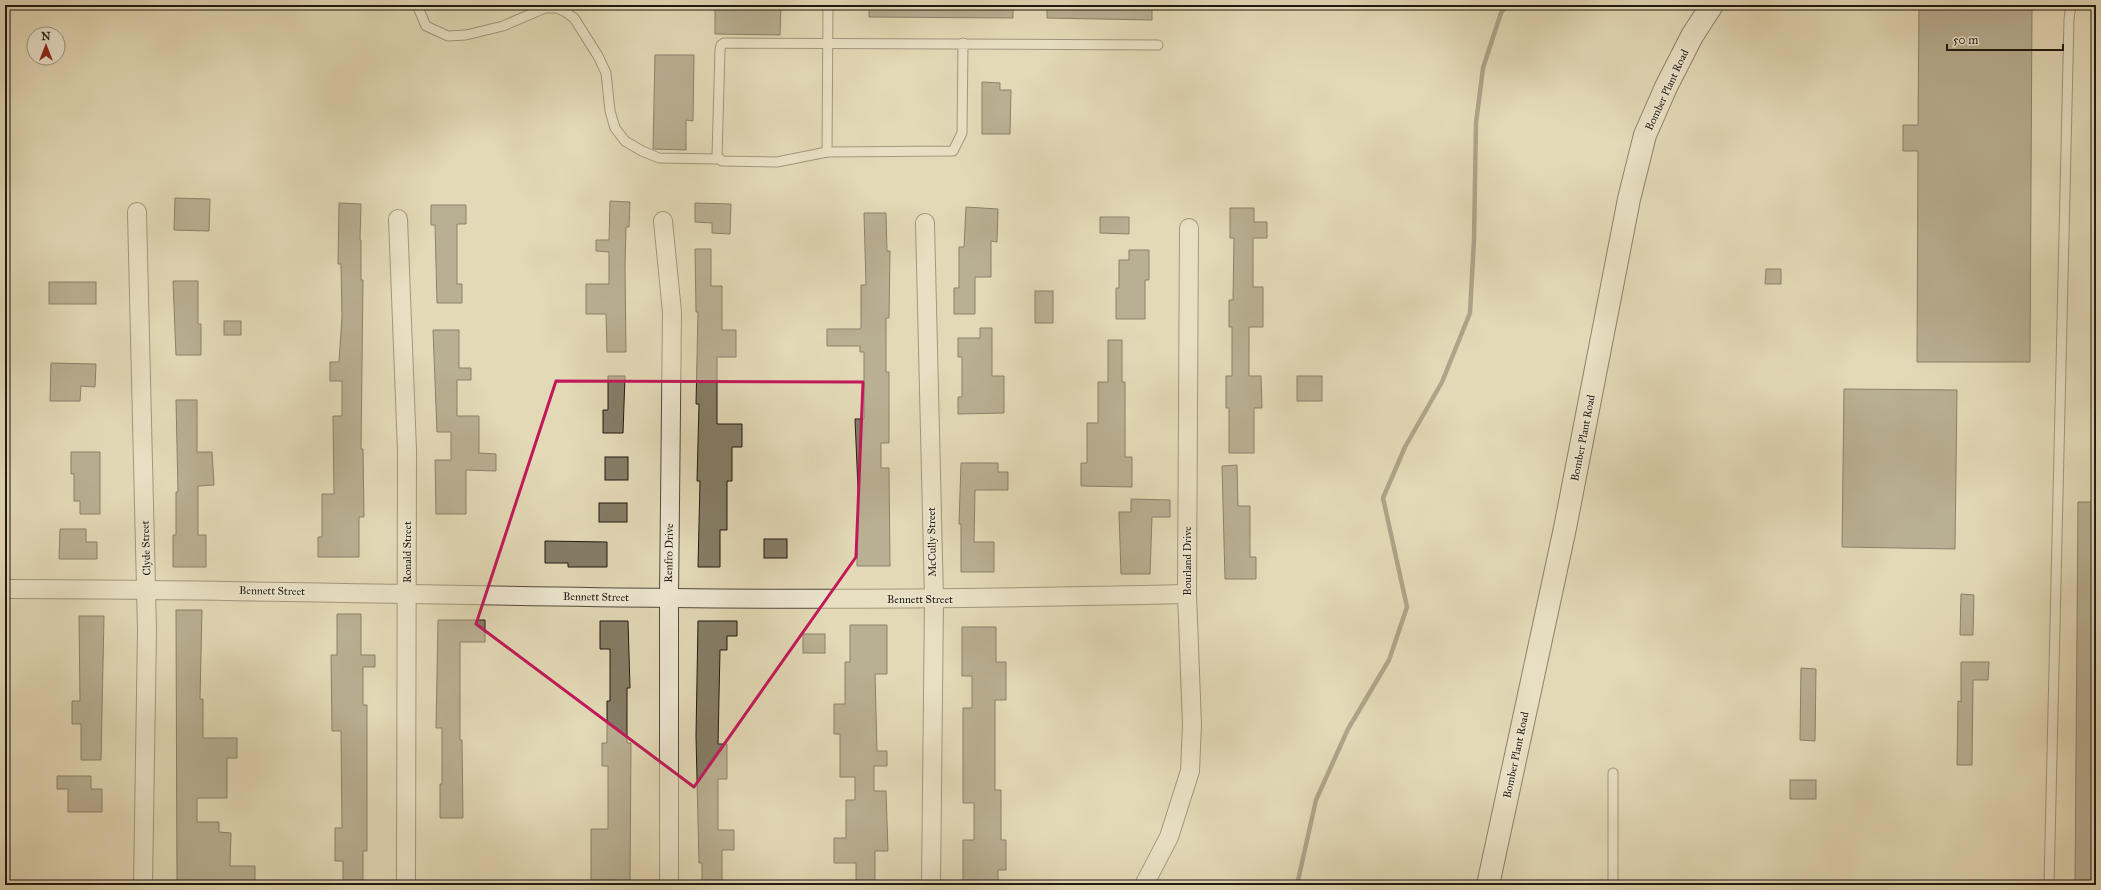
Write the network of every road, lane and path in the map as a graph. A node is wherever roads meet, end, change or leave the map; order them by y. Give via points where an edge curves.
1 (417, 5) edge
2 (828, 5) edge
3 (1712, 5) edge
4 (2072, 5) edge
5 (828, 42) junction
6 (964, 43) junction
7 (1158, 45) dead end
8 (827, 152) junction
9 (718, 159) junction
10 (136, 212) dead end
11 (398, 219) dead end
12 (663, 221) dead end
13 (925, 223) dead end
14 (1190, 228) dead end
15 (5, 589) edge
16 (147, 589) junction
17 (407, 593) junction
18 (1187, 594) junction
19 (669, 598) junction
20 (934, 600) junction
21 (1613, 773) dead end
22 (143, 885) edge
23 (406, 885) edge
24 (669, 885) edge
25 (931, 885) edge
26 (1144, 885) edge
27 (1488, 885) edge
28 (1613, 885) edge
29 (2048, 885) edge

1 - 9 lane via 426,26 448,36 466,35 503,26 545,8 557,8 574,18 598,56 606,74 610,111 615,128 625,141 642,152 659,158
2 - 5 lane
3 - 27 street, Bomber Plant Road via 1692,36 1645,136 1631,192 1565,528
4 - 29 lane via 2069,19
5 - 6 lane
5 - 8 lane
5 - 9 lane via 724,42 721,45
6 - 7 lane
6 - 8 lane via 962,133 953,152
8 - 9 lane via 776,162
10 - 16 street, Clyde Street
11 - 17 street, Ronald Street via 407,450
12 - 19 street, Renfro Drive via 672,312
13 - 20 street, McCully Street
14 - 18 street, Bourland Drive
15 - 16 street, Bennett Street
16 - 17 street, Bennett Street
16 - 22 street, Clyde Street
17 - 19 street, Bennett Street
17 - 23 street, Ronald Street
18 - 20 street, Bennett Street
18 - 26 street, Bourland Drive via 1192,725 1190,771 1169,837
19 - 20 street, Bennett Street
19 - 24 street, Renfro Drive
20 - 25 street, McCully Street
21 - 28 lane

